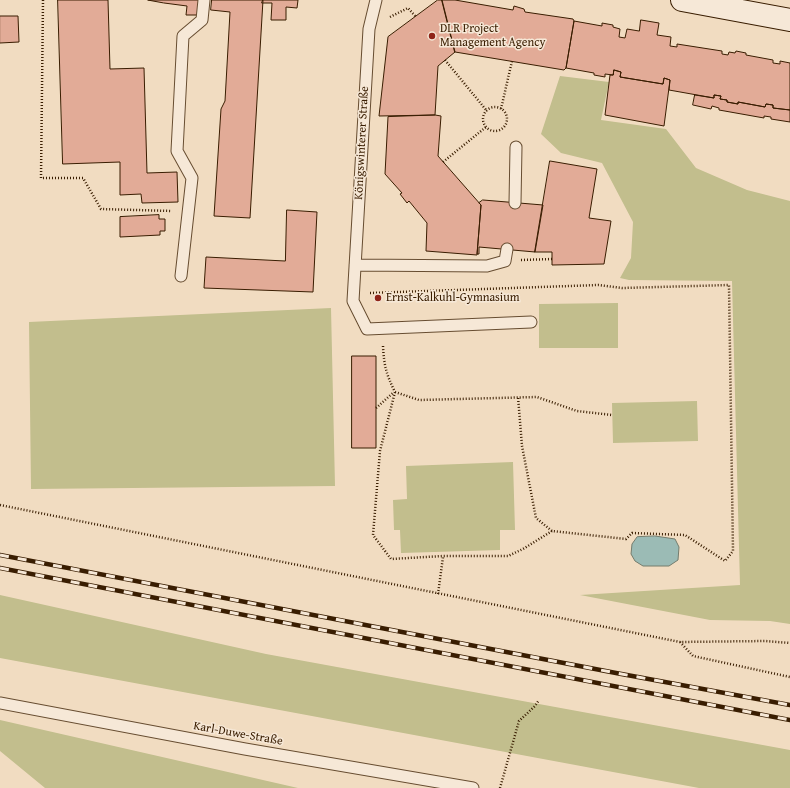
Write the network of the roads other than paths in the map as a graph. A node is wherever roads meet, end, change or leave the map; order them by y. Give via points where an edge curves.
1 (204, 0) edge
2 (376, 0) edge
3 (682, 0) edge
4 (790, 20) edge
5 (516, 147) dead end
6 (515, 203) dead end
7 (507, 249) dead end
8 (354, 265) junction
9 (181, 276) dead end
10 (532, 322) dead end
11 (0, 703) edge
12 (473, 788) edge

1 - 9 lane via 202,20 183,36 177,151 192,178
2 - 8 lane, Königswinterer Straße via 369,29
3 - 4 main road
5 - 6 lane
7 - 8 lane via 505,261 487,266
8 - 10 lane, Königswinterer Straße via 353,301 368,329
11 - 12 lane, Karl-Duwe-Straße

